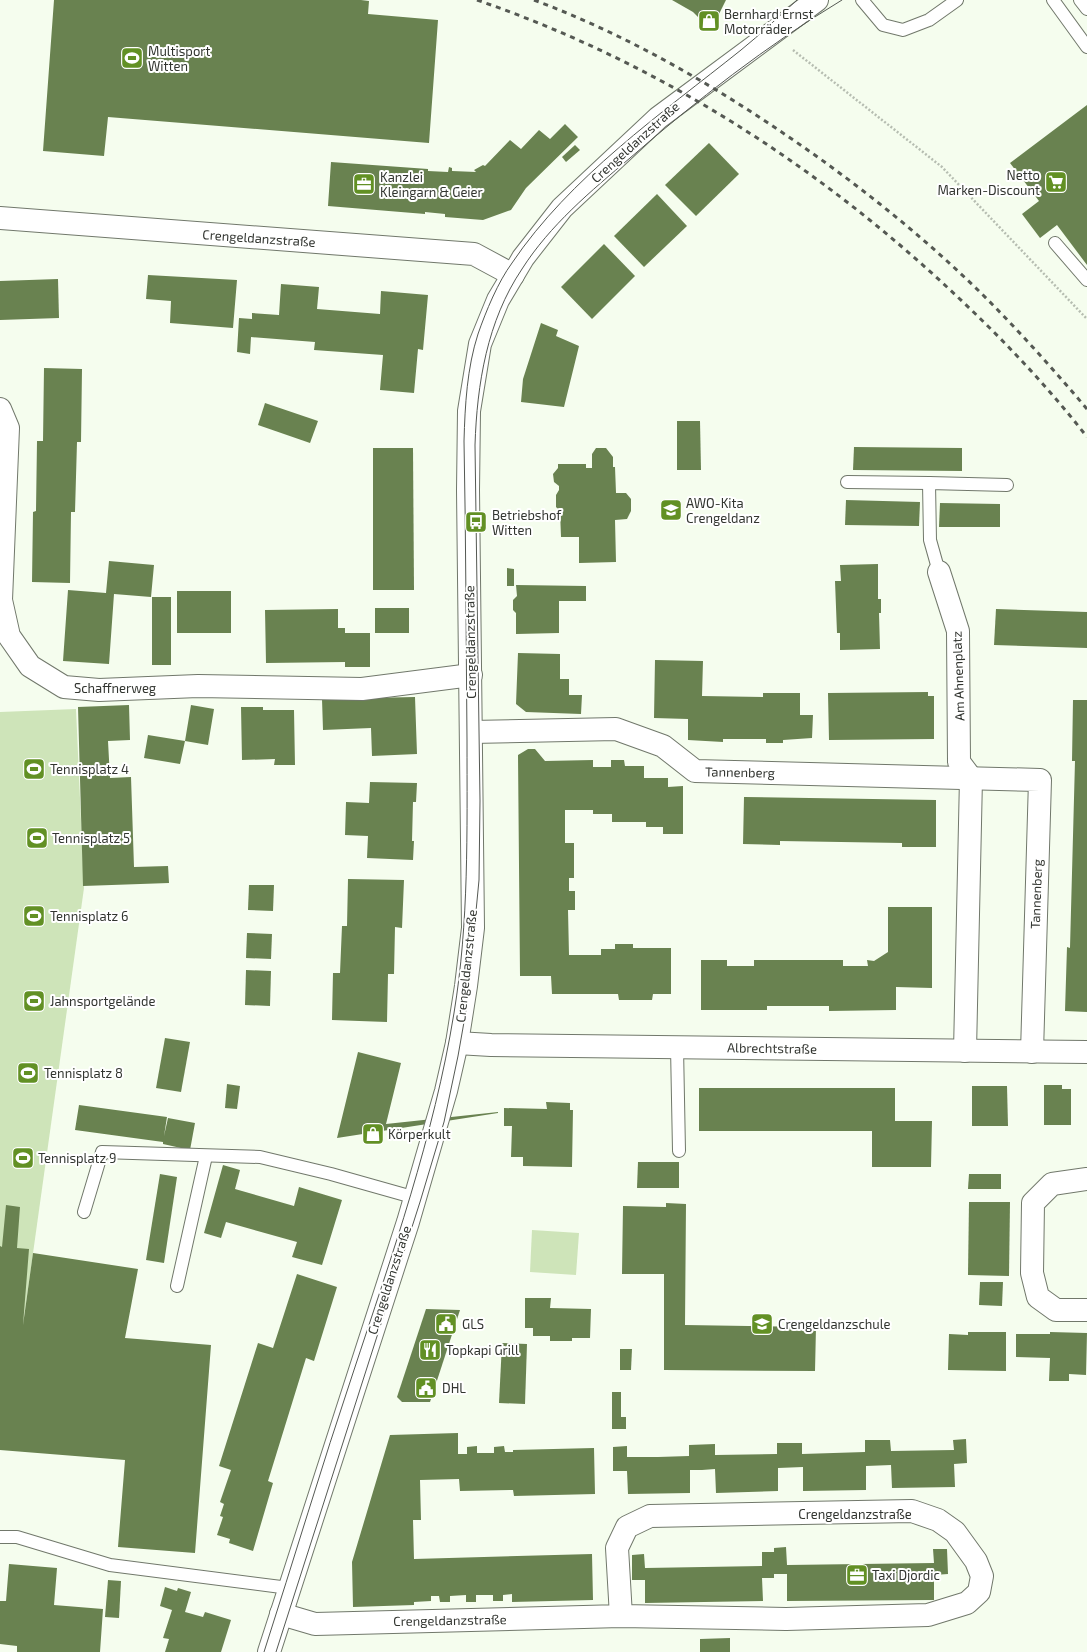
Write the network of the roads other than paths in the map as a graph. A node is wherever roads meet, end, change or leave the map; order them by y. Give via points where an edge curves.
1 (817, 0) edge
2 (862, 0) edge
3 (956, 0) edge
4 (1053, 0) edge
5 (1080, 0) edge
6 (1087, 9) edge
7 (1087, 47) edge
8 (0, 218) edge
9 (1055, 243) dead end
10 (513, 275) junction
11 (1087, 280) edge
12 (0, 409) edge
13 (847, 482) dead end
14 (929, 483) junction
15 (1007, 485) dead end
16 (939, 572) joint
17 (471, 676) junction
18 (471, 732) junction
19 (971, 778) junction
20 (457, 1043) junction
21 (677, 1047) junction
22 (965, 1051) junction
23 (1032, 1052) junction
24 (1087, 1052) edge
25 (678, 1151) dead end
26 (206, 1156) junction
27 (1087, 1179) edge
28 (415, 1199) junction
29 (84, 1212) dead end
30 (177, 1286) dead end
31 (1087, 1310) edge
32 (0, 1537) edge
33 (290, 1588) junction
34 (281, 1614) junction
35 (620, 1616) junction
36 (269, 1652) edge

1 - 10 street, Crengeldanzstraße via 636,137 562,208
2 - 3 lane via 883,25 904,30 929,20
4 - 7 lane
5 - 6 lane
8 - 10 street, Crengeldanzstraße via 474,254
9 - 11 lane
10 - 17 street, Crengeldanzstraße via 498,300 480,344 469,411
12 - 17 street, Schaffnerweg via 8,428 1,600 7,629 30,666 64,687 99,690 198,686 362,689
13 - 14 lane
14 - 15 lane
14 - 16 lane via 930,540
16 - 19 street, Am Ahnenplatz via 958,631 959,762
17 - 18 street, Crengeldanzstraße
18 - 19 street, Tannenberg via 616,729 662,746 695,771
18 - 20 street, Crengeldanzstraße via 473,928
19 - 22 street
19 - 23 street, Tannenberg via 1040,780
20 - 21 street, Albrechtstraße via 491,1046
20 - 28 street, Crengeldanzstraße
21 - 22 street, Albrechtstraße
21 - 25 lane
22 - 23 street, Albrechtstraße
23 - 24 street, Albrechtstraße
26 - 28 lane via 260,1157 331,1174
26 - 29 lane via 102,1152
26 - 30 lane
27 - 31 street via 1052,1184 1032,1204 1032,1273 1038,1297 1056,1310
28 - 33 street, Crengeldanzstraße
32 - 33 lane via 17,1537 110,1565
33 - 34 street, Crengeldanzstraße
34 - 35 street, Crengeldanzstraße via 315,1624
34 - 36 street, Crengeldanzstraße
35 - 35 street, Crengeldanzstraße via 786,1619 928,1615 967,1603 979,1592 982,1576 976,1561 955,1532 938,1520 912,1511 650,1516 626,1527 617,1548

